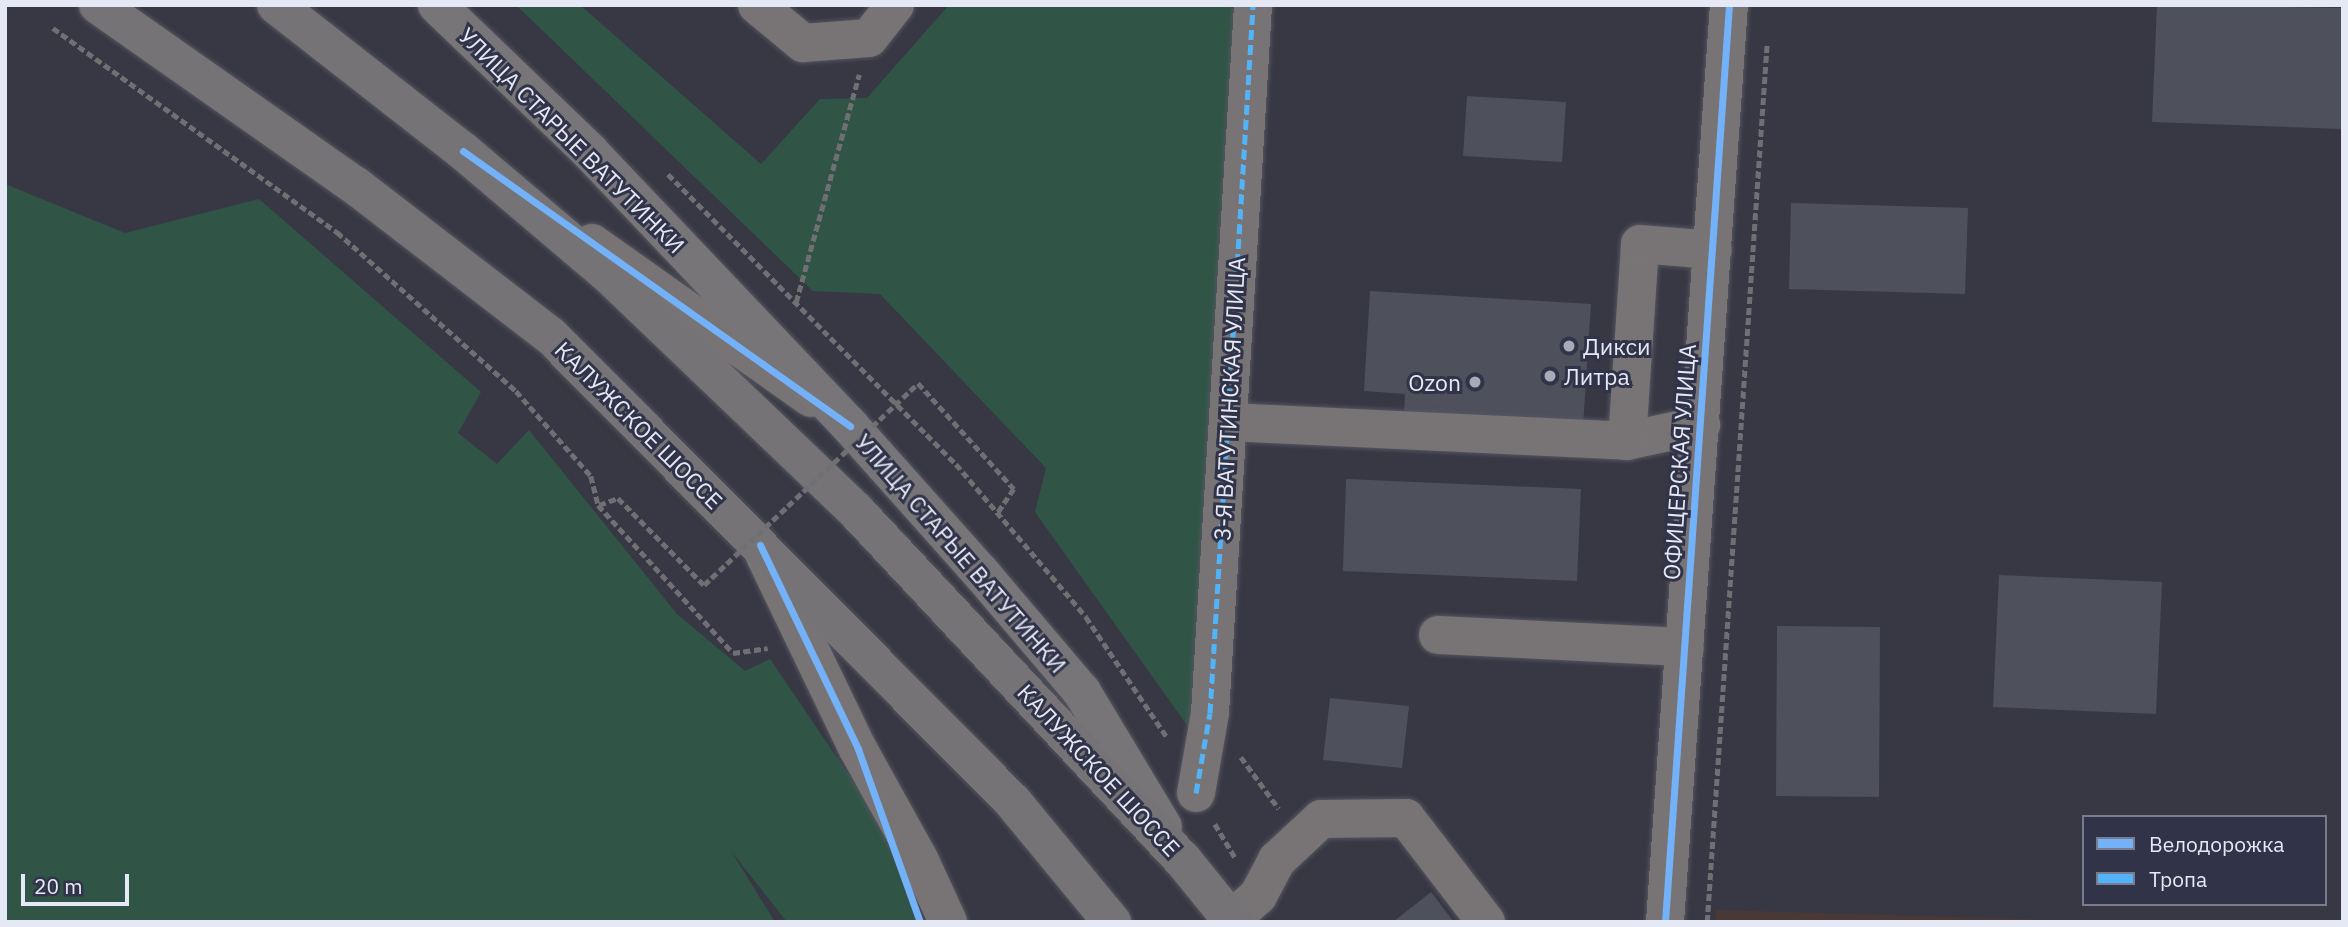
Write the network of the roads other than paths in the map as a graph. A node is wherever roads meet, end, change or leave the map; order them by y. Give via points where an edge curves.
1 (98, 5) edge
2 (276, 5) edge
3 (437, 5) edge
4 (757, 5) edge
5 (895, 5) edge
6 (1253, 5) edge
7 (1729, 5) edge
8 (463, 151) junction
9 (1713, 250) junction
10 (1228, 422) junction
11 (1701, 425) junction
12 (850, 426) junction
13 (1628, 441) junction
14 (760, 545) junction
15 (1438, 635) dead end
16 (1685, 647) junction
17 (858, 749) junction
18 (1196, 793) road end
19 (1182, 859) junction
20 (1241, 913) edge
21 (920, 922) edge
22 (948, 922) edge
23 (1112, 922) edge
24 (1486, 922) edge
25 (1665, 922) edge

1 - 14 highway, КАЛУЖСКОЕ ШОССЕ via 356,186 551,336
2 - 8 highway, КАЛУЖСКОЕ ШОССЕ
3 - 12 main road, УЛИЦА СТАРЫЕ ВАТУТИНКИ via 589,151
4 - 5 street via 803,43 869,38
6 - 10 street, 3-Я ВАТУТИНСКАЯ УЛИЦА
7 - 9 street, ОФИЦЕРСКАЯ УЛИЦА
8 - 12 street
8 - 19 highway, КАЛУЖСКОЕ ШОССЕ via 607,273 856,511
9 - 11 street, ОФИЦЕРСКАЯ УЛИЦА
9 - 13 street via 1640,244
10 - 13 street
10 - 18 street, 3-Я ВАТУТИНСКАЯ УЛИЦА via 1210,713
11 - 13 street
11 - 16 street, ОФИЦЕРСКАЯ УЛИЦА
12 - 19 main road, УЛИЦА СТАРЫЕ ВАТУТИНКИ via 1082,692
14 - 17 street
14 - 23 highway, КАЛУЖСКОЕ ШОССЕ via 1013,802
15 - 16 street
16 - 25 street, ОФИЦЕРСКАЯ УЛИЦА
17 - 21 street
17 - 22 street
19 - 20 highway, КАЛУЖСКОЕ ШОССЕ
20 - 24 street via 1277,860 1321,820 1406,818

